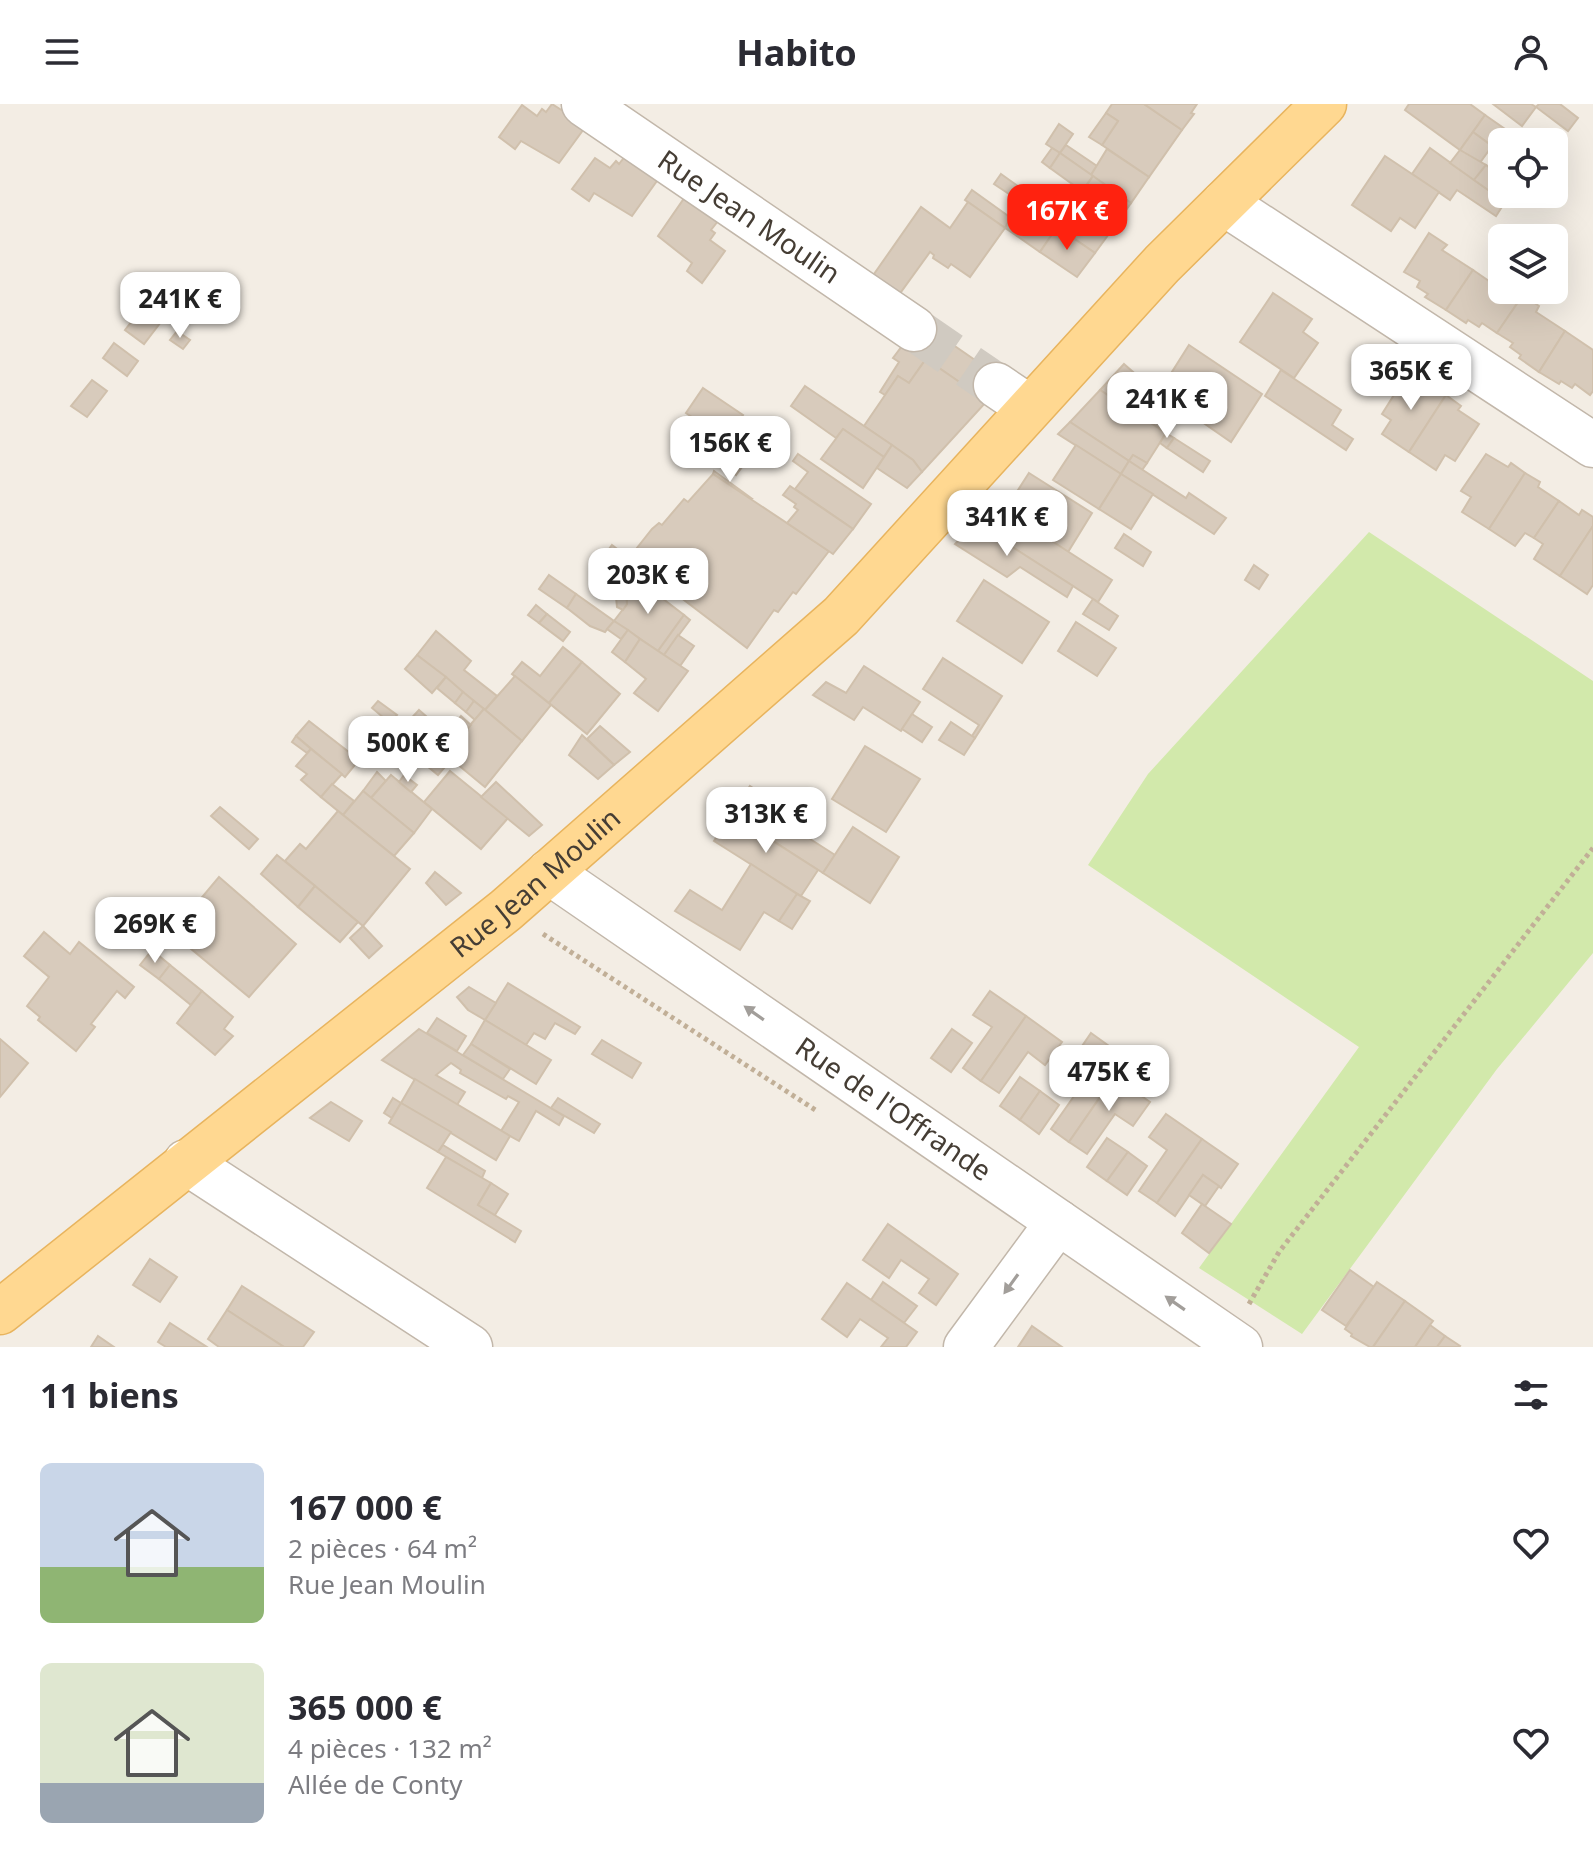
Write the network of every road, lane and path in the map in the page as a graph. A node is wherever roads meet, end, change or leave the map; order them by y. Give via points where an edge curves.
1 (584, 104) edge
2 (1324, 104) edge
3 (1224, 203) junction
4 (914, 329) tunnel mouth
5 (1593, 445) edge
6 (1593, 848) edge
7 (549, 872) junction
8 (186, 1162) junction
9 (1058, 1222) junction
10 (0, 1312) edge
11 (1234, 1343) edge
12 (470, 1347) edge
13 (966, 1347) edge

1 - 4 street, Rue Jean Moulin
2 - 3 main road, Rue Jean Moulin
3 - 5 street
3 - 7 main road, Rue Jean Moulin via 1013,396 841,616
6 - 11 path via 1279,1252
7 - 8 main road, Rue Jean Moulin
9 -> 7 street, Rue de l'Offrande
8 - 10 main road, Rue Jean Moulin
8 - 12 street
11 -> 9 street, Rue de l'Offrande
9 -> 13 street

